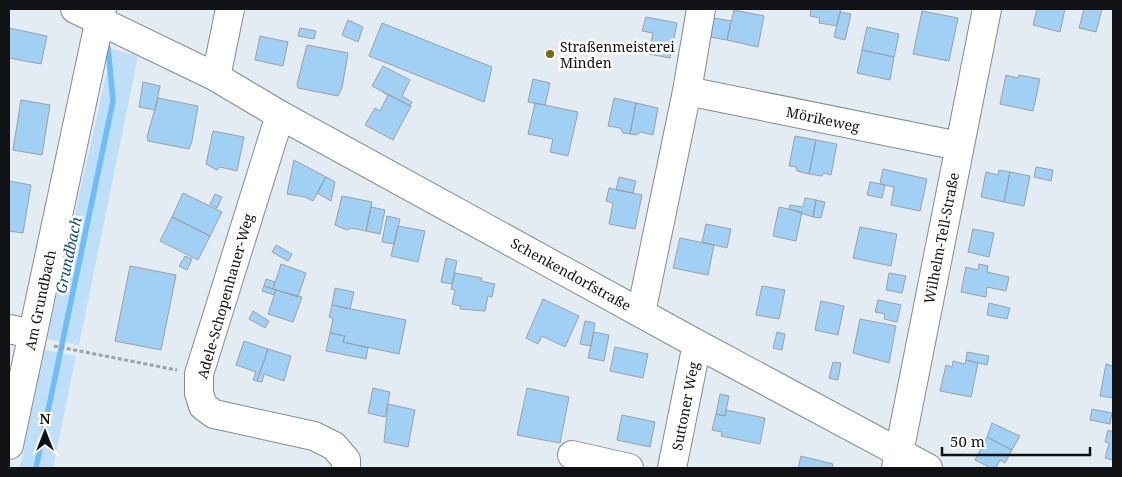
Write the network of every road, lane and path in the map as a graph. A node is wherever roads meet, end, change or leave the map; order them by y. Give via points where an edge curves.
1 (75, 9) edge
2 (230, 9) edge
3 (701, 9) edge
4 (987, 9) edge
5 (101, 14) edge
6 (216, 77) junction
7 (687, 91) junction
8 (280, 115) junction
9 (959, 146) junction
10 (641, 312) junction
11 (24, 335) edge
12 (697, 344) junction
13 (199, 374) junction
14 (9, 445) edge
15 (572, 455) dead end
16 (897, 461) edge
17 (346, 468) edge
18 (629, 468) edge
19 (672, 468) edge
20 (928, 468) edge

1 - 5 street, Schenkendorfstraße
2 - 6 street
3 - 7 street
4 - 9 street, Wilhelm-Tell-Straße
5 - 6 street, Schenkendorfstraße
5 - 11 street, Am Grundbach
6 - 8 street, Schenkendorfstraße
7 - 9 street, Mörikeweg
7 - 10 street
8 - 10 street, Schenkendorfstraße
8 - 13 street, Adele-Schopenhauer-Weg
9 - 16 street, Wilhelm-Tell-Straße
10 - 12 street, Schenkendorfstraße
11 - 13 path
11 - 14 street, Am Grundbach
12 - 16 street, Schenkendorfstraße
12 - 19 street, Suttoner Weg
13 - 17 street, Adele-Schopenhauer-Weg via 203,406 214,414 314,436 334,446 346,460
15 - 18 street
16 - 20 street, Schenkendorfstraße

